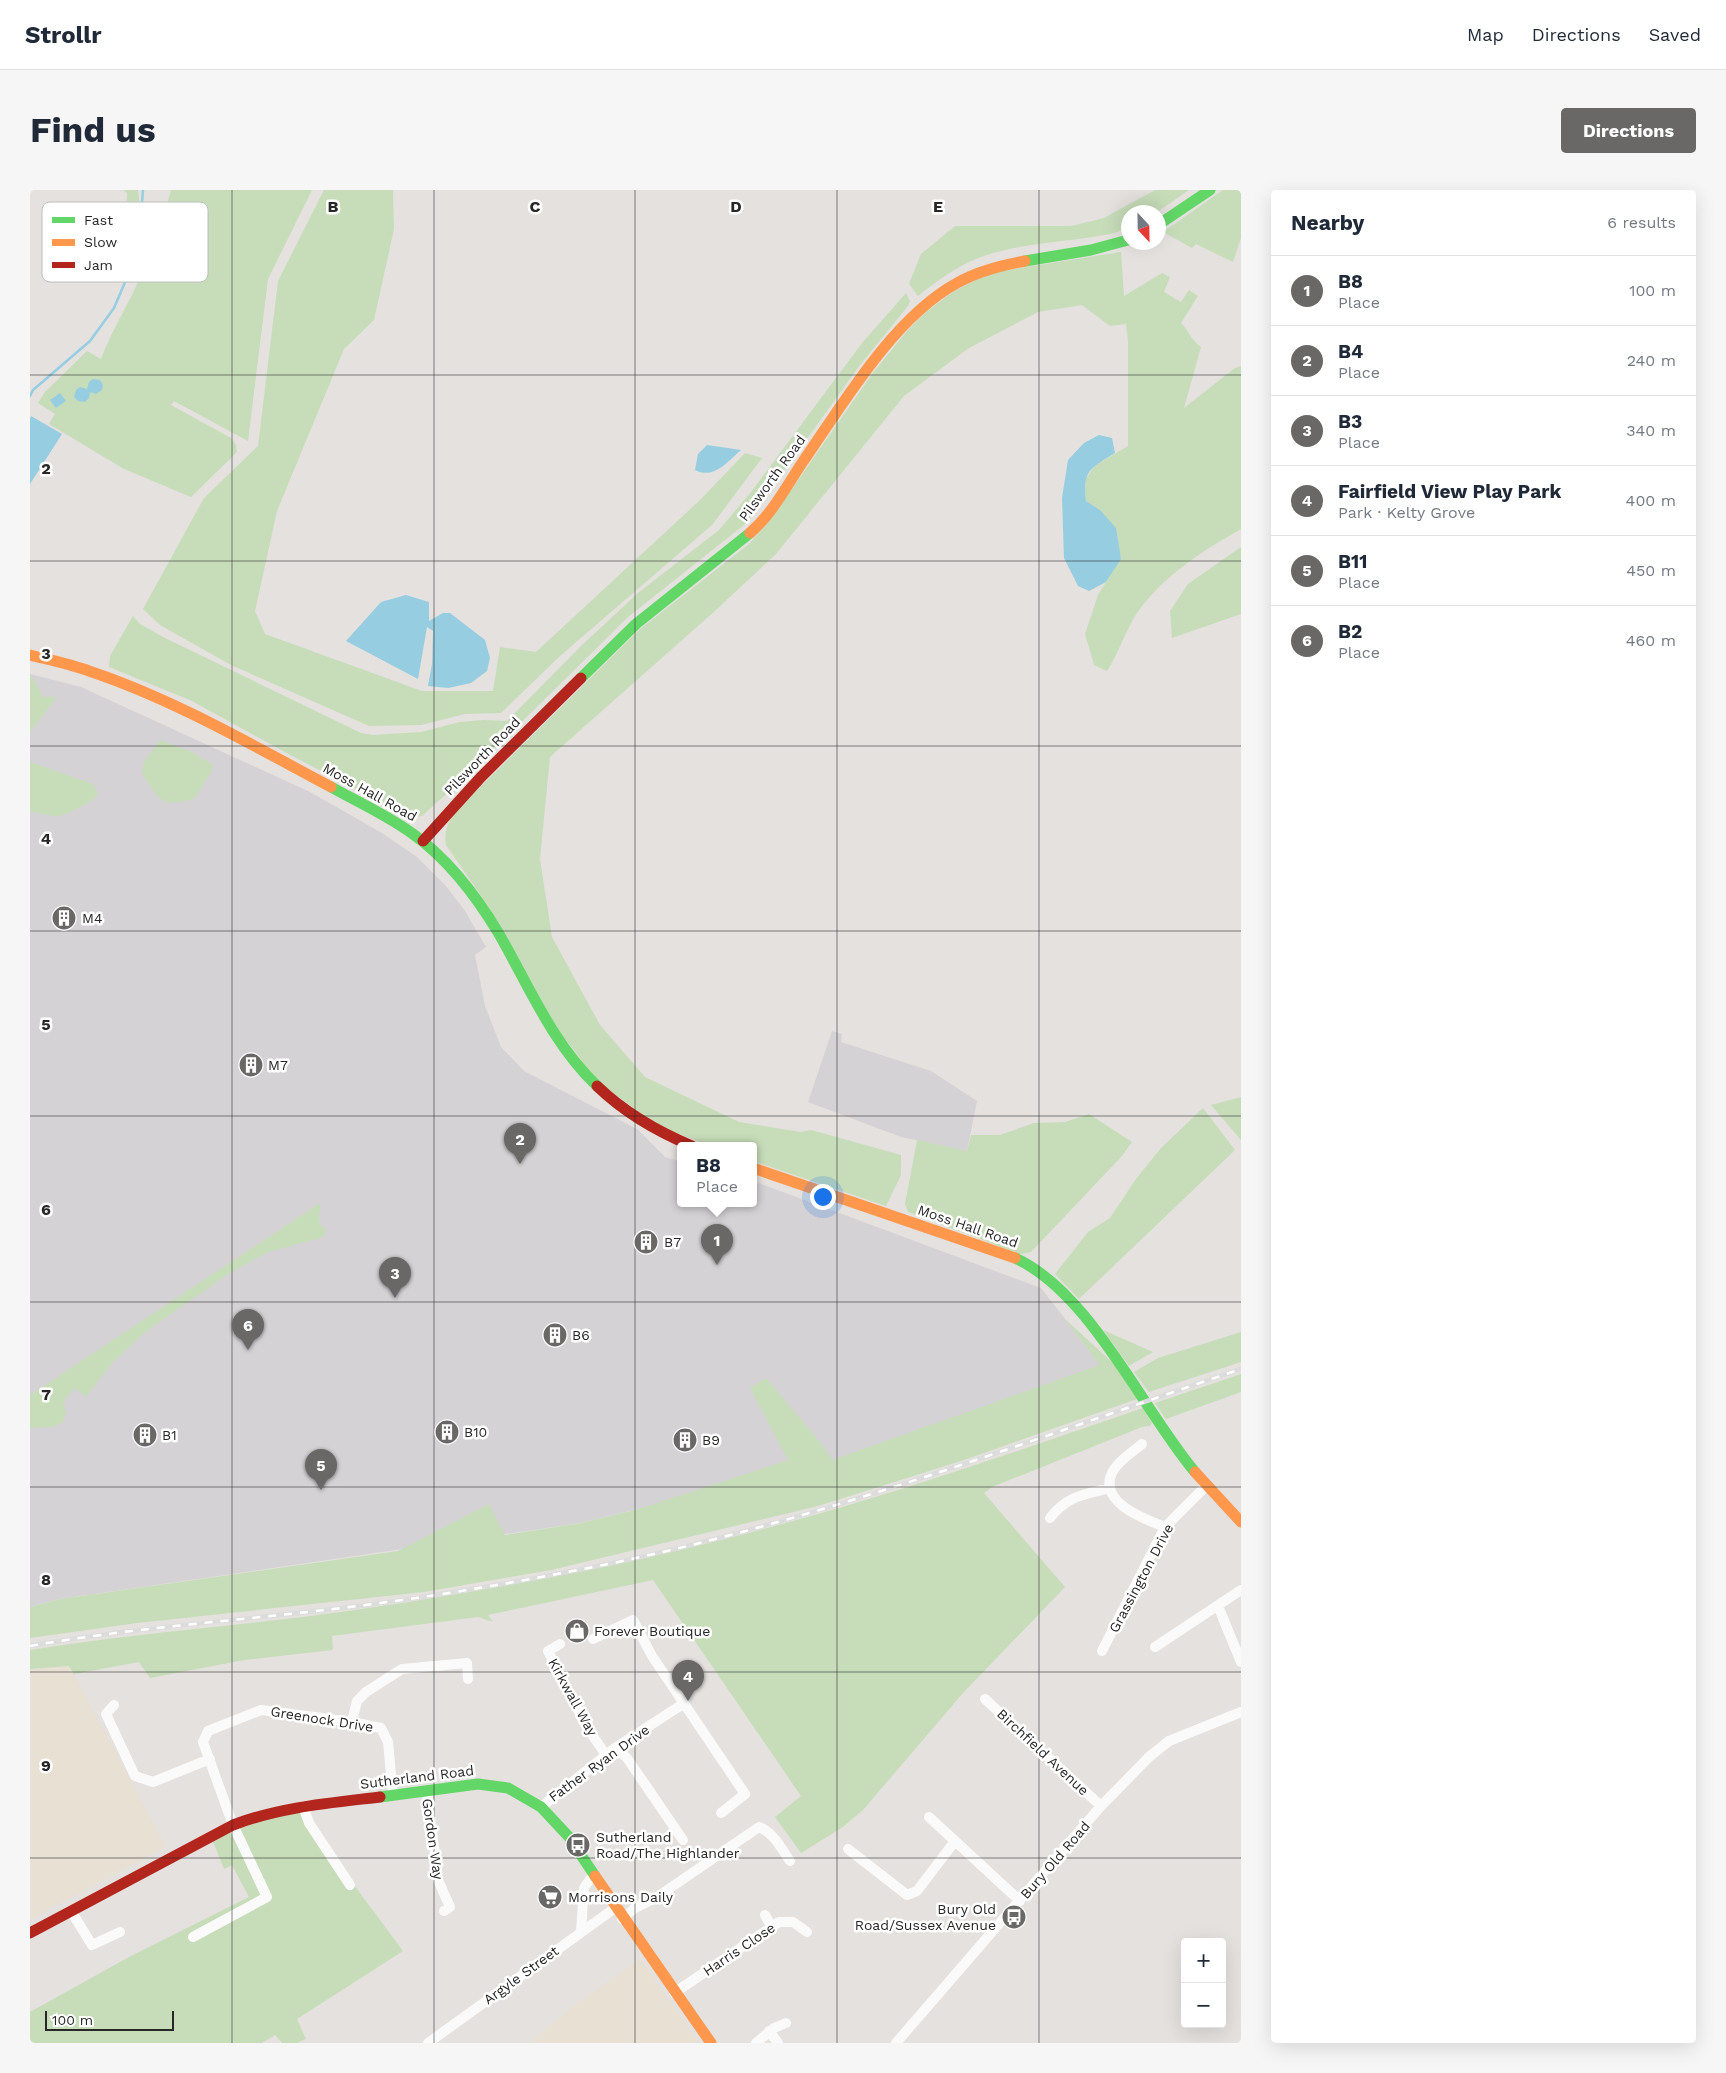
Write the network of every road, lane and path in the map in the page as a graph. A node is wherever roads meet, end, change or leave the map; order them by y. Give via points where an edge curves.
1 (1210, 190) edge
2 (1166, 220) edge
3 (1121, 243) edge
4 (30, 656) edge
5 (423, 841) junction
6 (683, 1142) edge
7 (757, 1169) edge
8 (1142, 1444) dead end
9 (1205, 1487) junction
10 (1110, 1488) junction
11 (1050, 1518) dead end
12 (1241, 1522) edge
13 (1165, 1527) junction
14 (1241, 1590) edge
15 (1218, 1606) junction
16 (593, 1640) dead end
17 (560, 1644) dead end
18 (1155, 1647) dead end
19 (1102, 1651) dead end
20 (1241, 1662) edge
21 (468, 1679) dead end
22 (985, 1698) dead end
23 (683, 1704) junction
24 (114, 1705) dead end
25 (1241, 1712) edge
26 (352, 1722) junction
27 (615, 1748) junction
28 (606, 1755) junction
29 (210, 1759) junction
30 (426, 1791) junction
31 (393, 1795) junction
32 (303, 1806) junction
33 (1101, 1806) junction
34 (541, 1807) junction
35 (721, 1813) dead end
36 (929, 1817) dead end
37 (233, 1825) junction
38 (683, 1840) dead end
39 (955, 1841) junction
40 (848, 1849) dead end
41 (790, 1861) dead end
42 (593, 1875) junction
43 (350, 1885) dead end
44 (1020, 1900) junction
45 (615, 1908) junction
46 (71, 1911) junction
47 (444, 1911) dead end
48 (765, 1915) dead end
49 (622, 1919) junction
50 (771, 1926) junction
51 (120, 1932) dead end
52 (581, 1932) junction
53 (807, 1932) dead end
54 (30, 1933) edge
55 (193, 1936) dead end
56 (674, 1993) junction
57 (786, 2023) dead end
58 (769, 2032) junction
59 (428, 2043) edge
60 (711, 2043) edge
61 (756, 2043) edge
62 (778, 2043) edge
63 (896, 2043) edge

1 - 2 street
3 - 5 street, Pilsworth Road via 994,267 954,284 922,308 874,364 753,530 636,624 480,777
4 - 5 street, Moss Hall Road via 95,672 186,712 396,822
5 - 6 street, Moss Hall Road via 485,912 546,1022 581,1070 625,1110
7 - 9 street, Moss Hall Road via 1030,1264 1058,1285 1093,1328
8 - 10 street via 1114,1470
9 - 12 street, Moss Hall Road
9 - 13 street, Grassington Drive
10 - 11 street via 1069,1500
10 - 13 street via 1128,1511
13 - 19 street, Grassington Drive
14 - 15 street
15 - 18 street
15 - 20 street
16 - 23 street via 633,1620
17 - 28 street, Kirkwall Way via 548,1651 586,1726
21 - 26 street via 467,1663 402,1669 357,1701
22 - 33 street, Birchfield Avenue
23 - 27 street, Father Ryan Drive
23 - 35 street via 745,1794
24 - 29 street via 106,1714 135,1776 153,1782
25 - 33 street, Bury Old Road via 1170,1741 1149,1756
26 - 29 street, Greenock Drive via 261,1710 208,1731 203,1742
26 - 31 street, Greenock Drive via 381,1728 388,1742
27 - 28 street, Father Ryan Drive
27 - 38 street via 627,1758
28 - 34 street, Father Ryan Drive
29 - 37 street, Greenock Drive
30 - 31 street, Sutherland Road
30 - 34 street, Sutherland Road via 478,1784 508,1788
30 - 47 street, Gordon Way via 438,1880 450,1907
31 - 32 street, Sutherland Road
32 - 37 street, Sutherland Road via 256,1816
32 - 43 street via 309,1823
33 - 44 street, Bury Old Road
34 - 42 street, Sutherland Road via 570,1837
36 - 39 street
37 - 46 street, Sutherland Road
37 - 55 street, Greenock Drive via 267,1897
39 - 40 street via 917,1891 906,1895
39 - 44 street
41 - 49 street via 775,1838 759,1827
42 - 45 street, Sutherland Road
42 - 52 street via 584,1888
44 - 63 street, Bury Old Road
45 - 49 street, Sutherland Road
45 - 52 street, Argyle Street
46 - 51 street via 92,1945
46 - 54 street, Sutherland Road
48 - 50 street
49 - 56 street, Sutherland Road
50 - 53 street, Harris Close via 779,1922 793,1922
50 - 56 street, Harris Close
52 - 59 street, Argyle Street
56 - 60 street, Sutherland Road
57 - 58 street
58 - 61 street
58 - 62 street

